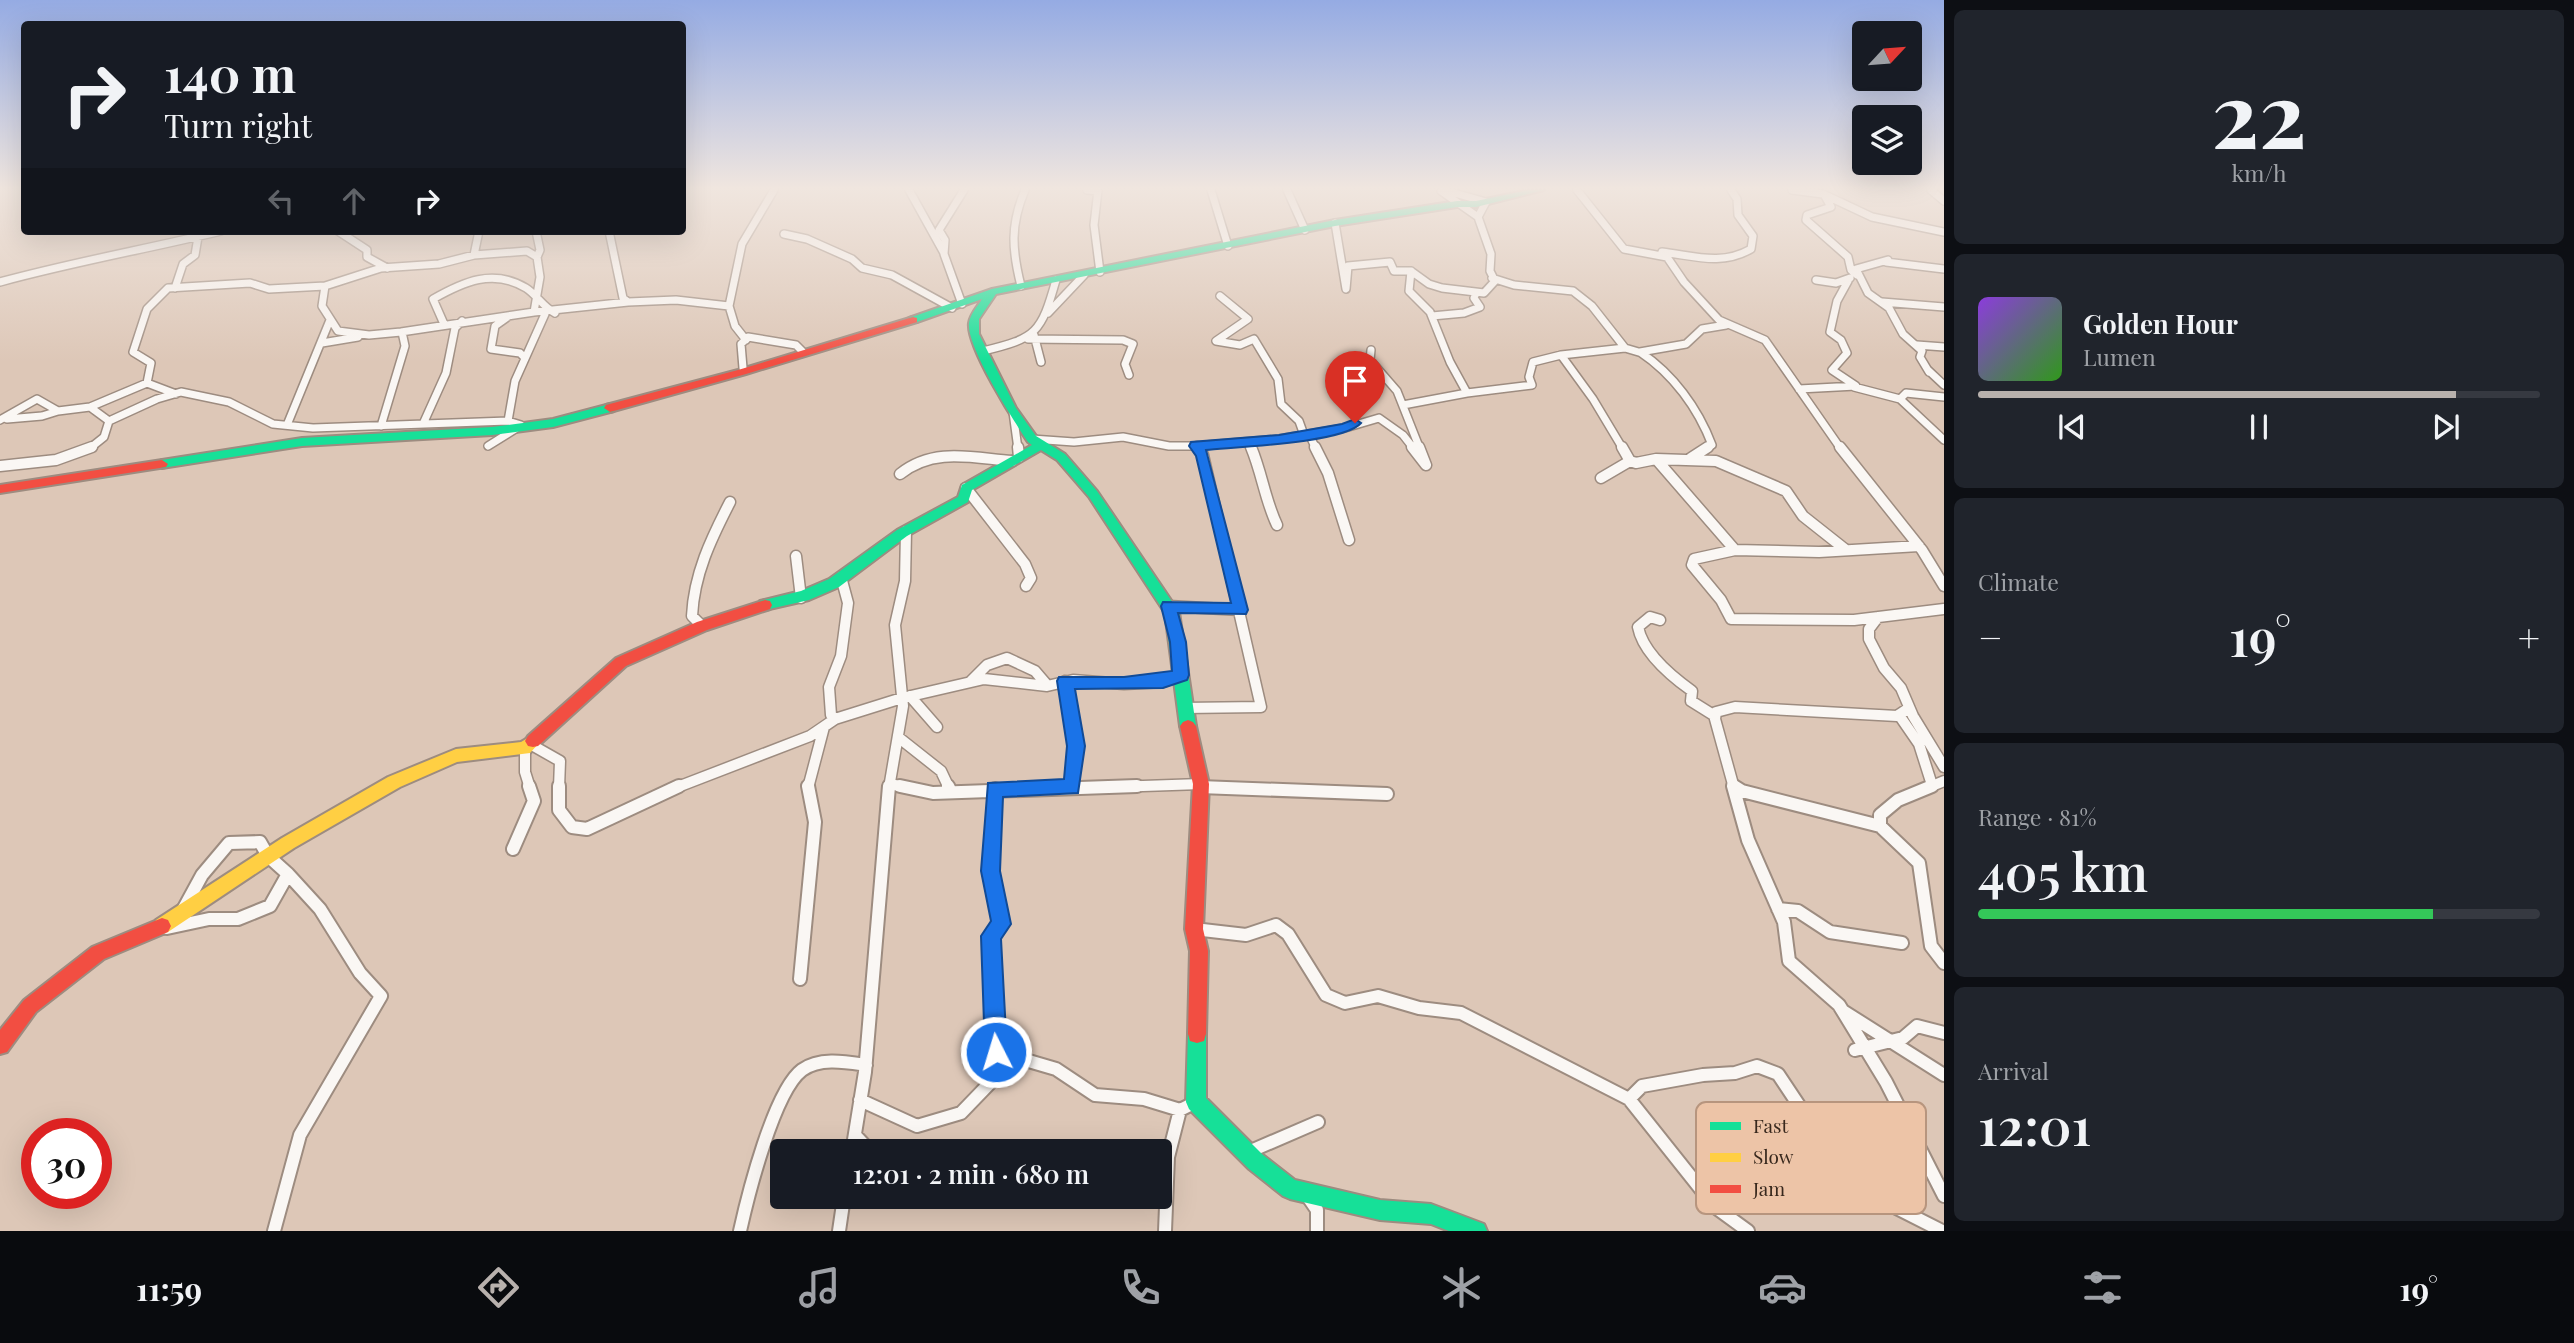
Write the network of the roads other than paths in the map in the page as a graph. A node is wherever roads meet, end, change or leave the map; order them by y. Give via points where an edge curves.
1 (153, 247) edge
2 (196, 247) edge
3 (363, 247) edge
4 (476, 247) edge
5 (539, 247) edge
6 (614, 247) edge
7 (741, 247) edge
8 (827, 247) edge
9 (941, 247) edge
10 (944, 247) edge
11 (1015, 247) edge
12 (1097, 247) edge
13 (1221, 247) edge
14 (1339, 247) edge
15 (1488, 247) edge
16 (1623, 247) edge
17 (1751, 247) edge
18 (1837, 247) edge
19 (944, 253) junction
20 (474, 255) junction
21 (1657, 255) junction
22 (537, 257) junction
23 (387, 268) junction
24 (1944, 269) edge
25 (1410, 271) junction
26 (1100, 272) junction
27 (1084, 275) junction
28 (1857, 275) junction
29 (1492, 278) junction
30 (1056, 280) junction
31 (1816, 280) dead end
32 (1848, 281) junction
33 (0, 282) edge
34 (325, 286) junction
35 (1021, 286) junction
36 (175, 288) junction
37 (992, 292) junction
38 (1476, 293) junction
39 (1220, 296) dead end
40 (537, 300) junction
41 (628, 302) junction
42 (1881, 302) junction
43 (729, 306) junction
44 (957, 306) junction
45 (1944, 307) edge
46 (534, 312) junction
47 (555, 313) junction
48 (545, 314) junction
49 (510, 315) junction
50 (1046, 316) junction
51 (1433, 316) junction
52 (330, 320) junction
53 (463, 320) junction
54 (444, 324) junction
55 (1726, 325) junction
56 (402, 332) junction
57 (369, 335) junction
58 (1032, 338) junction
59 (746, 340) junction
60 (321, 343) junction
61 (1916, 345) junction
62 (1944, 347) edge
63 (1625, 348) junction
64 (1371, 350) dead end
65 (802, 351) dead end
66 (983, 351) junction
67 (1642, 353) junction
68 (1560, 355) junction
69 (525, 358) junction
70 (1041, 362) dead end
71 (743, 368) dead end
72 (1129, 375) dead end
73 (148, 383) junction
74 (1944, 385) edge
75 (1854, 387) junction
76 (1799, 388) junction
77 (1467, 393) junction
78 (176, 394) junction
79 (1944, 397) edge
80 (1899, 399) junction
81 (1403, 405) junction
82 (90, 407) junction
83 (58, 411) junction
84 (1013, 412) junction
85 (1, 420) edge
86 (109, 421) junction
87 (514, 423) junction
88 (423, 424) junction
89 (287, 425) junction
90 (381, 426) junction
91 (1306, 435) junction
92 (1944, 440) edge
93 (1037, 442) junction
94 (1249, 442) junction
95 (488, 446) dead end
96 (1196, 446) junction
97 (1691, 458) junction
98 (1015, 459) junction
99 (1656, 459) junction
100 (1630, 461) junction
101 (0, 466) edge
102 (901, 474) dead end
103 (1601, 478) dead end
104 (966, 488) junction
105 (0, 489) edge
106 (730, 502) dead end
107 (1277, 525) dead end
108 (906, 531) junction
109 (1349, 540) dead end
110 (1919, 546) junction
111 (1735, 550) junction
112 (1846, 550) junction
113 (796, 556) dead end
114 (841, 577) junction
115 (1026, 586) dead end
116 (1944, 586) edge
117 (801, 598) junction
118 (1169, 606) junction
119 (1944, 608) edge
120 (1240, 610) junction
121 (1878, 617) junction
122 (1660, 620) dead end
123 (702, 626) junction
124 (1181, 675) junction
125 (1065, 681) junction
126 (969, 683) junction
127 (1047, 686) junction
128 (906, 697) junction
129 (1184, 708) junction
130 (1909, 708) junction
131 (1899, 715) junction
132 (1715, 716) junction
133 (835, 719) junction
134 (824, 726) junction
135 (937, 727) dead end
136 (898, 737) junction
137 (528, 746) junction
138 (1944, 767) edge
139 (1944, 781) edge
140 (890, 783) junction
141 (1200, 785) junction
142 (1932, 785) junction
143 (1734, 786) junction
144 (1072, 787) junction
145 (995, 789) junction
146 (951, 792) junction
147 (1387, 794) dead end
148 (1880, 826) junction
149 (513, 849) dead end
150 (268, 856) junction
151 (288, 874) junction
152 (1778, 909) junction
153 (181, 913) junction
154 (1194, 929) junction
155 (156, 930) junction
156 (1902, 943) dead end
157 (1944, 963) edge
158 (800, 979) dead end
159 (1842, 1011) junction
160 (1944, 1033) edge
161 (1892, 1042) junction
162 (0, 1045) edge
163 (1859, 1049) junction
164 (866, 1065) junction
165 (1944, 1075) edge
166 (999, 1076) junction
167 (860, 1100) junction
168 (1629, 1100) junction
169 (1196, 1102) junction
170 (1797, 1102) edge
171 (1896, 1102) edge
172 (1180, 1110) junction
173 (1318, 1122) dead end
174 (855, 1135) junction
175 (854, 1139) edge
176 (859, 1139) edge
177 (1245, 1153) junction
178 (1926, 1161) edge
179 (1696, 1184) edge
180 (1305, 1193) junction
181 (1944, 1196) edge
182 (843, 1209) edge
183 (1724, 1214) edge
184 (1908, 1214) edge
185 (274, 1231) edge
186 (740, 1231) edge
187 (839, 1231) edge
188 (1165, 1231) edge
189 (1317, 1231) edge
190 (1476, 1231) edge
191 (1748, 1231) edge
192 (1942, 1231) edge

1 - 33 street
2 - 36 street via 195,256 183,264
3 - 23 street via 367,257
4 - 20 street
5 - 22 street
6 - 41 street via 615,271
7 - 43 street
8 - 44 street via 852,258 862,268 891,275
9 - 19 street
10 - 19 street
11 - 35 street
12 - 26 street
13 - 26 street
14 - 25 street via 1346,289 1348,266 1390,262 1394,271
15 - 29 street
16 - 21 street
17 - 21 street via 1722,260 1664,251
18 - 28 street
19 - 44 street
20 - 22 street via 527,251
20 - 23 street via 439,264
21 - 55 street via 1672,261 1684,282
22 - 40 street
23 - 34 street
24 - 28 street via 1887,261 1859,267
25 - 38 street via 1429,284
25 - 51 street via 1409,291 1424,300
26 - 27 street
27 - 30 street
27 - 50 street
28 - 32 street via 1850,272
28 - 42 street via 1868,293
29 - 38 street via 1495,281 1488,290
29 - 63 street via 1573,291 1592,306
30 - 35 street
30 - 50 street
31 - 32 street
32 - 75 street via 1837,301 1830,331 1847,352 1832,370
34 - 36 street via 269,289 250,283
34 - 52 street via 322,306
35 - 37 street
36 - 73 street via 168,288 147,309 134,352 151,363
37 - 44 street
37 - 66 street via 973,325
38 - 51 street via 1480,307
39 - 91 street via 1248,319 1216,341 1240,345 1254,338 1278,376 1281,404
40 - 46 street
40 - 47 street
40 - 54 street via 517,284 475,276 433,299
41 - 43 street via 676,300
41 - 47 street
42 - 45 street
42 - 61 street
43 - 59 street via 735,326
44 - 87 street via 742,372 553,423
46 - 48 street
46 - 49 street
47 - 48 street
48 - 69 street
49 - 53 street
49 - 69 street via 495,326 491,349 520,353
50 - 58 street
51 - 77 street
52 - 57 street via 338,331
52 - 60 street
53 - 54 street
53 - 88 street via 455,328 446,373
54 - 56 street
55 - 67 street via 1702,329 1686,344
55 - 76 street via 1759,335
56 - 57 street
56 - 90 street via 405,346
57 - 60 street
58 - 66 street
58 - 70 street
58 - 72 street via 1123,340 1133,344 1125,364
59 - 65 street via 778,341
59 - 71 street via 741,344
60 - 89 street
61 - 62 street
61 - 74 street via 1929,371
63 - 67 street
63 - 68 street
64 - 81 street via 1370,360
66 - 84 street
67 - 97 street via 1671,378 1706,427 1712,445
68 - 77 street via 1532,362 1532,384
68 - 100 street
69 - 87 street via 515,381
73 - 78 street
73 - 82 street
75 - 76 street
75 - 80 street
76 - 110 street
77 - 81 street
78 - 86 street
78 - 89 street via 229,402 273,424
79 - 80 street via 1906,393
80 - 92 street
81 - 91 street via 1426,465 1403,435 1379,418
82 - 83 street
82 - 86 street
83 - 85 street
83 - 85 street via 37,399
84 - 93 street
84 - 98 street
86 - 101 street via 104,438 94,447 37,465
87 - 88 street
87 - 95 street
87 - 105 street via 492,431 302,442
88 - 90 street
89 - 90 street
91 - 94 street
91 - 109 street via 1328,473
93 - 96 street via 1123,437
93 - 98 street
93 - 118 street via 1061,457 1093,494
94 - 96 street
94 - 107 street
96 - 120 street via 1203,455
97 - 99 street
97 - 112 street via 1716,461 1786,491 1803,516
98 - 102 street via 943,454 914,460
98 - 104 street
99 - 100 street
99 - 111 street
100 - 103 street
104 - 108 street via 964,499
104 - 115 street via 1025,564 1031,578
106 - 123 street via 698,569 692,616
108 - 114 street
108 - 128 street via 905,581 895,625
110 - 112 street
110 - 116 street
111 - 112 street
111 - 121 street via 1694,559 1692,565 1731,619
113 - 117 street
114 - 117 street
114 - 133 street via 848,604 841,656 829,687
117 - 123 street via 790,597
118 - 120 street
118 - 124 street
119 - 121 street
120 - 129 street via 1261,707
121 - 130 street via 1869,629 1869,639
122 - 132 street via 1650,617 1638,627 1640,637 1669,674 1692,691 1691,701
123 - 137 street via 621,662
124 - 125 street via 1163,682
124 - 129 street
125 - 127 street
125 - 144 street via 1076,746
126 - 127 street via 1016,680
126 - 127 street via 987,665 1007,658 1035,671
126 - 128 street
128 - 133 street
128 - 135 street
128 - 136 street
129 - 141 street
130 - 131 street
130 - 138 street
131 - 132 street via 1735,707
131 - 142 street via 1920,744
132 - 143 street
133 - 134 street
134 - 137 street via 810,736 686,783 587,829 572,827 559,810 560,761
134 - 158 street via 808,794 815,819 809,896 799,942
136 - 140 street
136 - 146 street via 941,771
137 - 149 street via 525,772 534,801
137 - 150 street via 456,756 394,782
139 - 142 street
140 - 146 street via 933,793
140 - 164 street
141 - 144 street
141 - 147 street via 1230,791
141 - 154 street
142 - 148 street via 1898,800 1880,815
143 - 148 street
143 - 152 street via 1748,840
144 - 145 street
145 - 146 street
145 - 166 street via 990,871 1001,924 991,936
148 - 157 street via 1919,863 1931,946
150 - 151 street
150 - 153 street
150 - 153 street via 260,842 229,843 202,875
151 - 155 street via 270,906 238,919 209,919
151 - 185 street via 320,909 360,973 381,996 300,1135
152 - 156 street via 1798,911 1830,932
152 - 159 street via 1789,961
153 - 155 street
154 - 168 street via 1246,935 1276,925 1288,934 1326,995 1345,1003 1378,996 1419,1008 1461,1013
154 - 169 street via 1199,951
155 - 162 street via 98,953 30,1006
159 - 161 street
159 - 163 street
160 - 161 street via 1917,1026
161 - 163 street
161 - 165 street
163 - 171 street
164 - 167 street
164 - 186 street via 830,1060 800,1071 785,1092 746,1198
166 - 167 street via 961,1113 917,1126
166 - 172 street via 1015,1057 1056,1069 1095,1095 1144,1098
167 - 174 street
168 - 170 street via 1642,1086 1675,1084 1704,1075 1735,1076 1757,1066 1778,1074
168 - 179 street
169 - 172 street
169 - 177 street
172 - 188 street via 1168,1157
173 - 177 street
174 - 175 street
174 - 176 street
177 - 180 street via 1290,1189
178 - 181 street
180 - 189 street via 1317,1210
180 - 190 street via 1380,1210 1431,1214
182 - 187 street
183 - 191 street
184 - 192 street

